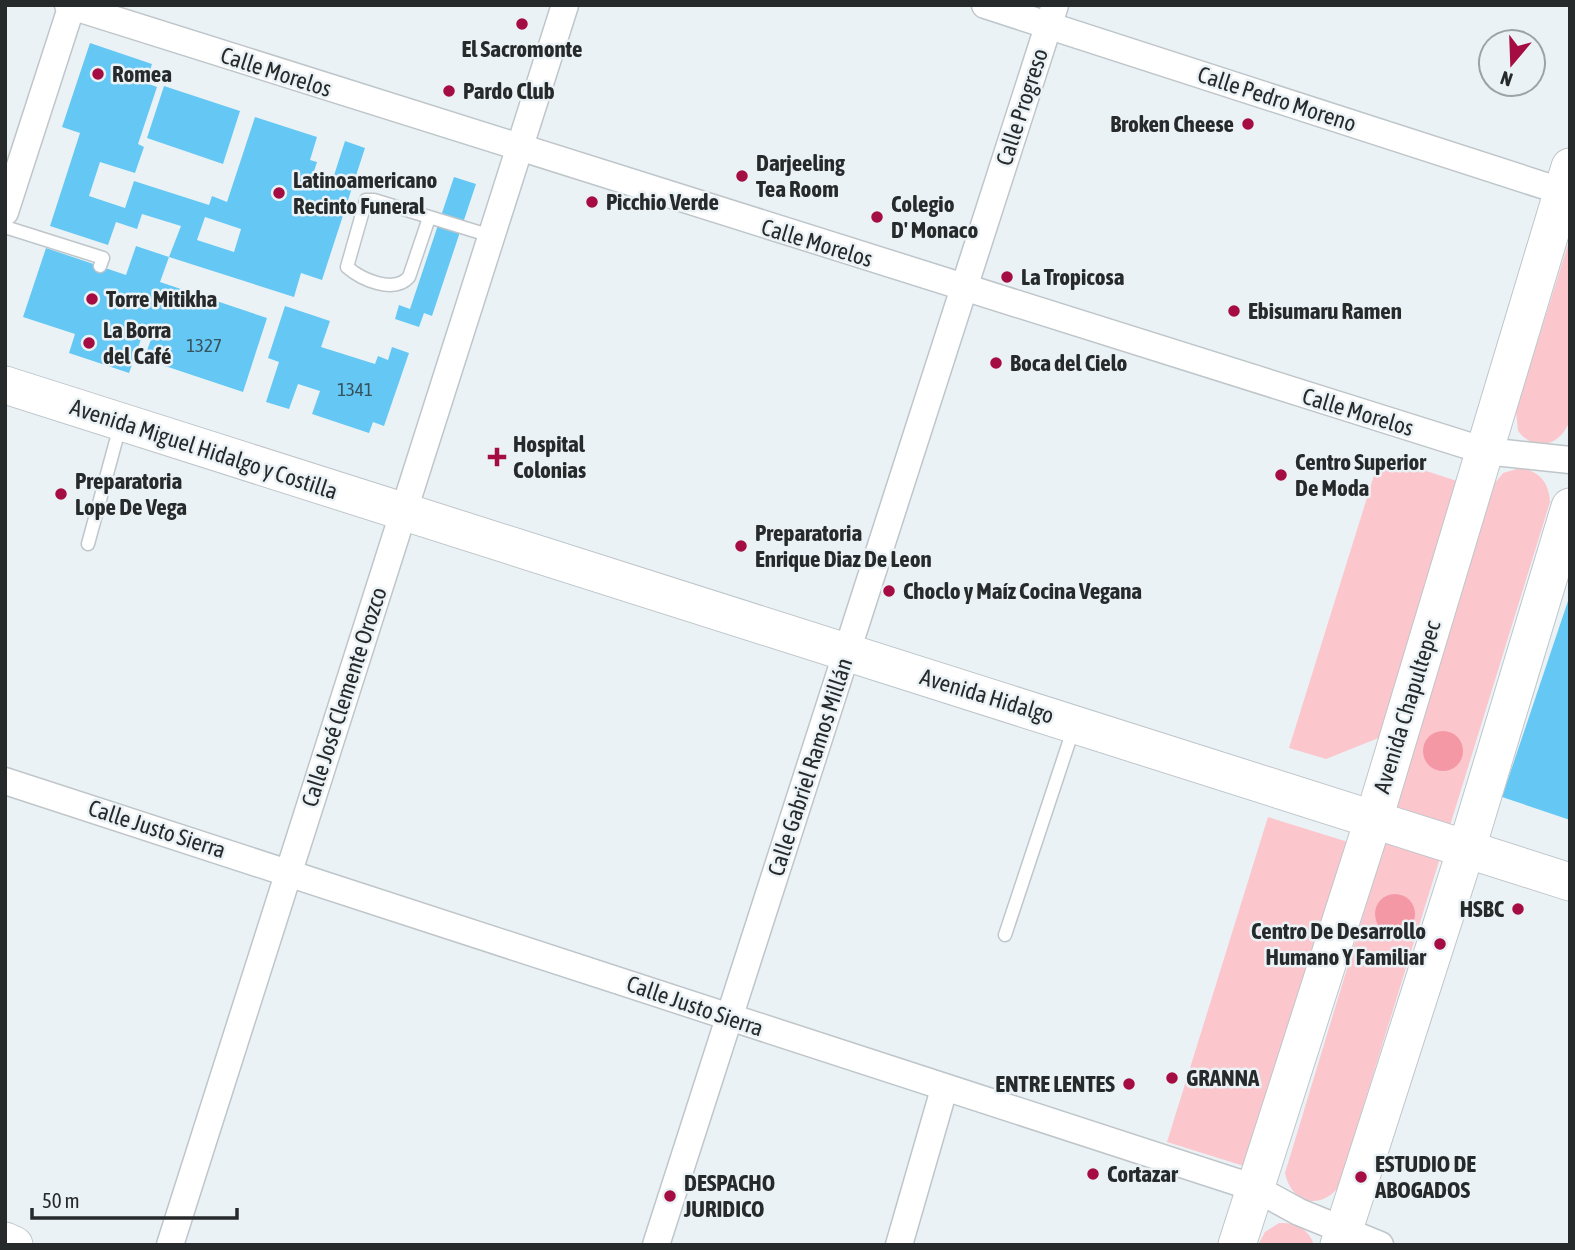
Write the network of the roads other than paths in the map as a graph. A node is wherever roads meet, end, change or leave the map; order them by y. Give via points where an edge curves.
1 (565, 5) edge
2 (985, 5) edge
3 (71, 6) edge
4 (1051, 15) edge
5 (519, 149) junction
6 (1567, 184) edge
7 (5, 212) edge
8 (429, 218) junction
9 (5, 228) edge
10 (491, 236) junction
11 (100, 266) dead end
12 (964, 289) junction
13 (5, 386) edge
14 (121, 423) junction
15 (1485, 451) junction
16 (1570, 460) edge
17 (1570, 507) edge
18 (403, 513) junction
19 (88, 544) dead end
20 (847, 653) junction
21 (1076, 723) junction
22 (5, 781) edge
23 (1373, 819) junction
24 (1466, 849) junction
25 (289, 870) junction
26 (1570, 882) edge
27 (1005, 934) dead end
28 (730, 1018) junction
29 (944, 1089) junction
30 (1255, 1188) junction
31 (1341, 1238) edge
32 (5, 1241) edge
33 (14, 1245) edge
34 (170, 1245) edge
35 (656, 1245) edge
36 (899, 1245) edge
37 (1237, 1245) edge
38 (1380, 1245) edge

1 - 5 street, Calle José Clemente Orozco
2 - 4 street, Calle Pedro Moreno
3 - 5 street, Calle Morelos
3 - 7 street
4 - 6 street, Calle Pedro Moreno
4 - 12 street, Calle Progreso
5 - 10 street, Calle José Clemente Orozco
5 - 12 street, Calle Morelos
6 - 15 street, Avenida Chapultepec
8 - 8 lane via 366,200 347,268 393,287 403,284
8 - 10 lane
9 - 11 lane via 103,258
10 - 18 street, Calle José Clemente Orozco
12 - 15 street, Calle Morelos
12 - 20 street, Calle Gabriel Ramos Millán
13 - 14 street, Avenida Miguel Hidalgo y Costilla
14 - 18 street, Avenida Miguel Hidalgo y Costilla
14 - 19 lane
15 - 16 street, Calle Morelos
15 - 23 street, Avenida Chapultepec
17 - 24 street
18 - 20 street, Avenida Hidalgo
18 - 25 street, Calle José Clemente Orozco
20 - 21 street, Avenida Hidalgo
20 - 28 street, Calle Gabriel Ramos Millán
21 - 23 street, Avenida Hidalgo
21 - 27 lane
22 - 25 street, Calle Justo Sierra
23 - 24 street, Avenida Hidalgo
23 - 30 street, Avenida Chapultepec
24 - 26 street, Avenida Hidalgo
24 - 31 street
25 - 28 street, Calle Justo Sierra
25 - 34 street, Calle José Clemente Orozco
28 - 29 street, Calle Justo Sierra
28 - 35 street, Calle Gabriel Ramos Millán
29 - 30 street, Calle Justo Sierra
29 - 36 street
30 - 31 street, Calle Justo Sierra
30 - 37 street, Avenida Chapultepec
31 - 38 street, Calle Justo Sierra
32 - 33 street

